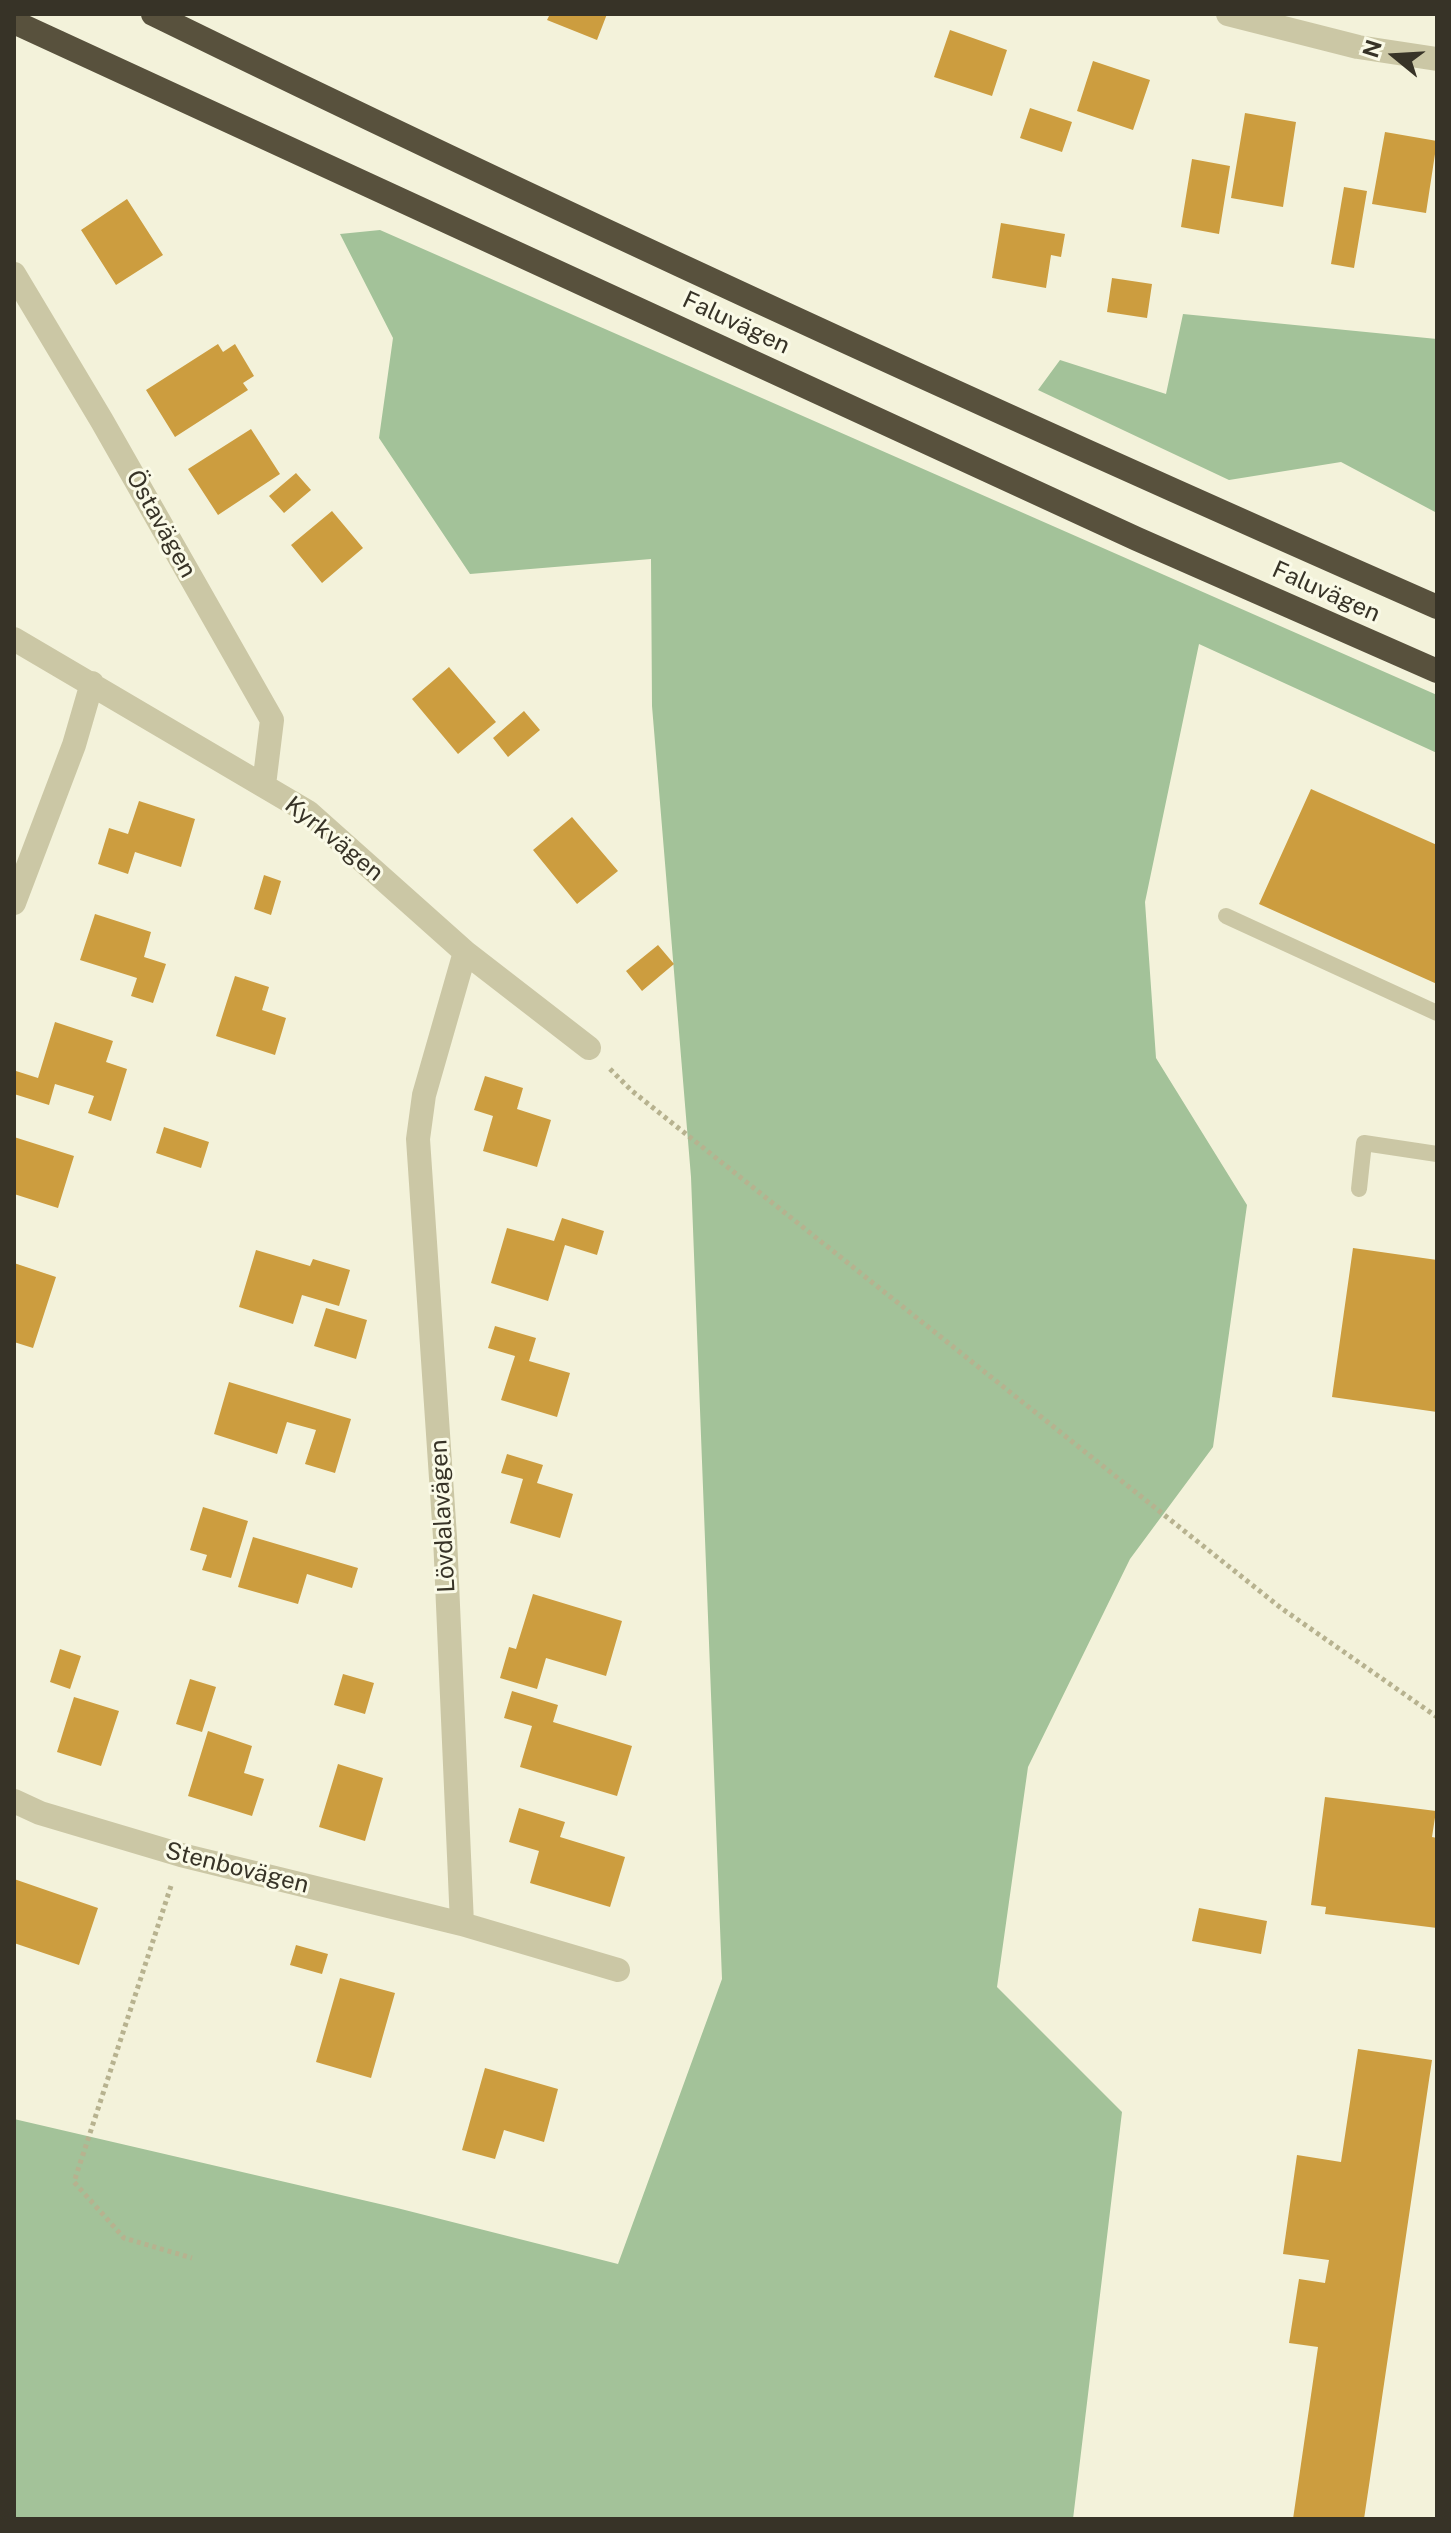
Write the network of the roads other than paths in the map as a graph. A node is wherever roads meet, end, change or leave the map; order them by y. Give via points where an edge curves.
1 (153, 14) edge
2 (1228, 14) edge
3 (14, 22) edge
4 (1437, 59) edge
5 (14, 274) edge
6 (1437, 607) edge
7 (14, 639) edge
8 (1437, 671) edge
9 (92, 683) junction
10 (264, 785) junction
11 (14, 903) edge
12 (1226, 916) dead end
13 (465, 952) junction
14 (1437, 1013) edge
15 (589, 1048) road end
16 (1437, 1154) edge
17 (1359, 1189) dead end
18 (14, 1801) edge
19 (462, 1924) junction
20 (618, 1970) dead end

1 - 6 highway, Faluvägen via 607,231
2 - 4 street via 1358,47
3 - 8 highway, Faluvägen via 1137,539
5 - 10 street, Östavägen via 272,720
7 - 9 street, Kyrkvägen
9 - 10 street, Kyrkvägen
9 - 11 street
10 - 13 street, Kyrkvägen via 308,812
12 - 14 lane
13 - 15 street, Kyrkvägen
13 - 19 street, Lövdalavägen via 424,1095 418,1139 445,1537
16 - 17 lane via 1364,1143
18 - 19 street, Stenbovägen via 181,1855
19 - 20 street

